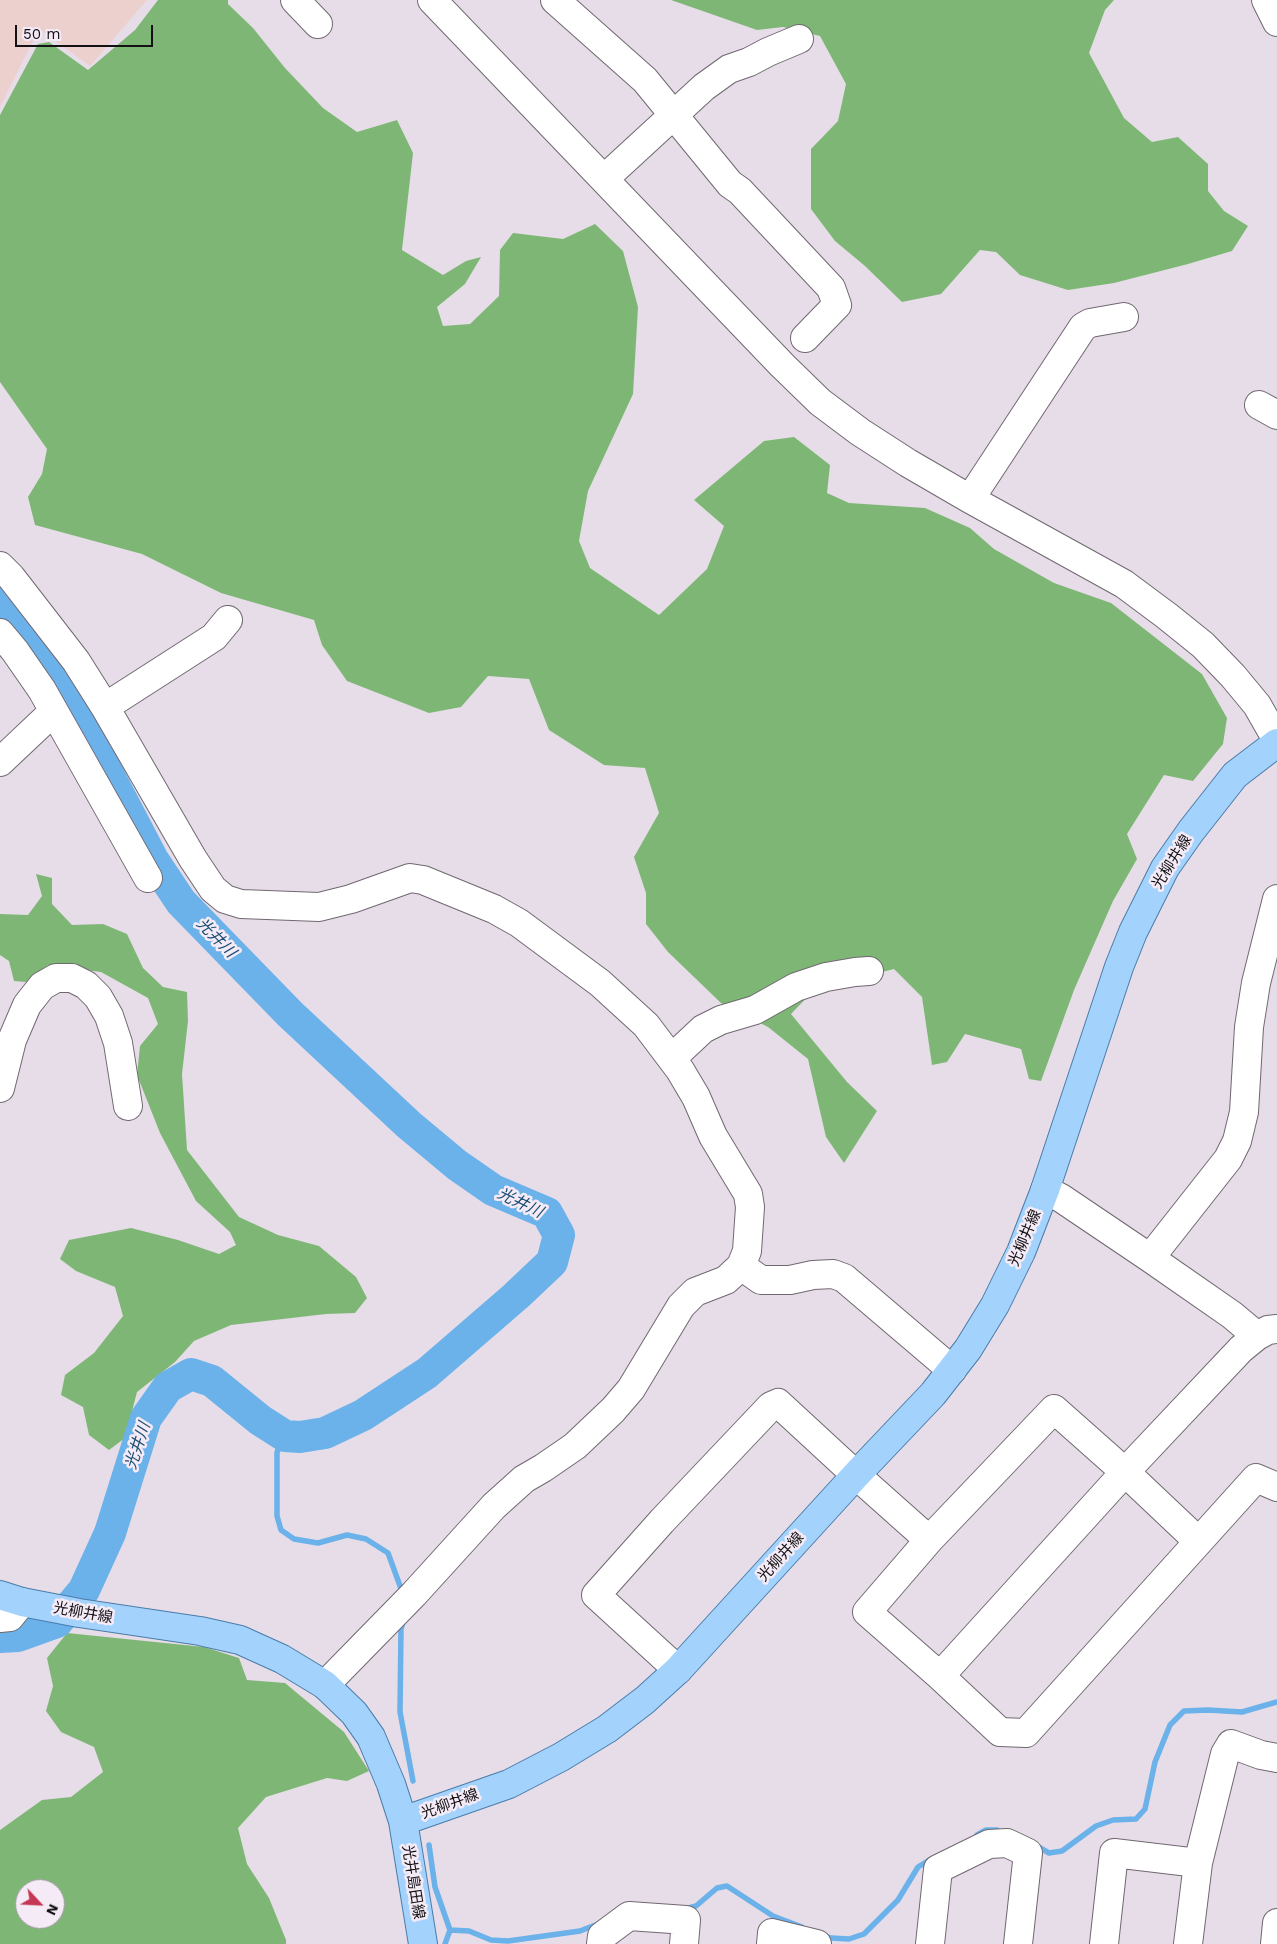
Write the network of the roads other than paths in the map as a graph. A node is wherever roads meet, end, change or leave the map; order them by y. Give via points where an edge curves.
1 (295, 0) edge
2 (432, 0) edge
3 (556, 0) edge
4 (1266, 0) edge
5 (1277, 22) edge
6 (318, 24) dead end
7 (799, 39) dead end
8 (674, 116) junction
9 (604, 179) junction
10 (1124, 317) dead end
11 (805, 338) dead end
12 (970, 499) junction
13 (0, 566) edge
14 (228, 620) dead end
15 (0, 633) edge
16 (105, 707) junction
17 (53, 712) junction
18 (1277, 741) edge
19 (0, 762) edge
20 (148, 878) dead end
21 (1277, 899) edge
22 (869, 971) dead end
23 (672, 1058) junction
24 (0, 1088) edge
25 (128, 1106) dead end
26 (1045, 1190) junction
27 (1150, 1258) junction
28 (741, 1266) junction
29 (1267, 1332) edge
30 (952, 1370) junction
31 (1125, 1472) junction
32 (856, 1475) junction
33 (1277, 1487) edge
34 (928, 1540) junction
35 (1198, 1541) junction
36 (11, 1598) edge
37 (0, 1618) edge
38 (678, 1670) junction
39 (940, 1676) junction
40 (325, 1685) junction
41 (1277, 1758) edge
42 (403, 1821) junction
43 (1198, 1863) junction
44 (1277, 1923) edge
45 (423, 1944) edge
46 (602, 1944) edge
47 (684, 1944) edge
48 (771, 1944) edge
49 (817, 1944) edge
50 (930, 1944) edge
51 (1018, 1944) edge
52 (1104, 1944) edge
53 (1188, 1944) edge
54 (1274, 1944) edge

1 - 6 street
2 - 9 street
3 - 8 street via 645,80
4 - 5 street
7 - 8 street via 729,68
8 - 9 street
8 - 11 street via 730,184 830,288 837,306
9 - 12 street via 820,402 876,442
10 - 12 street via 1083,327
12 - 18 street via 1124,584 1168,616 1233,676 1257,706
13 - 16 street via 76,661
14 - 16 street via 214,637
15 - 17 street via 42,690
16 - 23 street via 192,859 225,900 241,904 319,906 351,899 410,878 423,880 518,923 600,983 646,1025
17 - 19 street
17 - 20 street
18 - 26 main road, 光柳井線 via 1235,775 1166,868 1133,932 1119,968
21 - 27 street via 1256,983 1249,1027 1244,1112 1236,1141 1228,1159
22 - 23 street via 826,977 796,987 755,1010 721,1020 703,1029
23 - 28 street via 748,1194 747,1251
24 - 25 street via 12,1040 27,1005 42,986 56,978 72,978 86,985 98,997 110,1016 118,1043
26 - 27 street
26 - 30 main road, 光柳井線 via 1021,1252 995,1306
27 - 29 street via 1232,1315
28 - 30 street via 761,1280 833,1274 844,1278
28 - 40 street via 726,1280 695,1292 680,1306 631,1389 613,1410 574,1446 524,1479 500,1500
29 - 31 street via 1241,1349
30 - 32 main road, 光柳井線
31 - 34 street via 1054,1409
31 - 35 street
31 - 39 street
32 - 34 street
32 - 38 main road, 光柳井線
32 - 38 street via 778,1403 771,1406 662,1521 596,1595
33 - 35 street via 1256,1478
34 - 39 street via 867,1612
35 - 39 street via 1026,1733 1000,1732
36 - 37 street via 10,1617
36 - 40 main road, 光柳井線 via 68,1611 240,1640 282,1659
38 - 42 main road, 光柳井線 via 607,1729 561,1756 508,1784
40 - 42 main road, 光柳井線 via 354,1713 371,1737
41 - 43 street via 1231,1744 1225,1754
42 - 45 main road, 光井島田線
43 - 52 street via 1114,1853
43 - 53 street
44 - 54 street
46 - 47 street via 602,1936 629,1916 686,1920
48 - 49 street via 772,1933
50 - 51 street via 938,1869 989,1844 1007,1843 1028,1853

